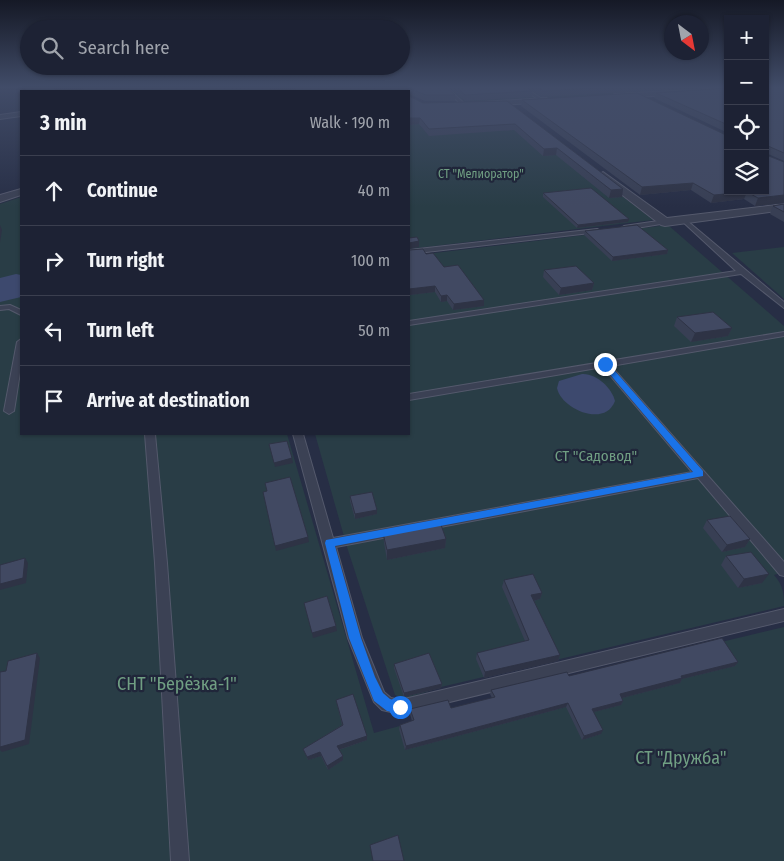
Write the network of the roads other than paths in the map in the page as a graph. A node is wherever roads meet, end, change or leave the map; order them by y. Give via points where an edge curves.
1 (595, 168) edge
2 (20, 192) edge
3 (0, 199) edge
4 (784, 207) edge
5 (685, 221) junction
6 (665, 222) junction
7 (619, 228) edge
8 (609, 229) edge
9 (410, 252) edge
10 (742, 272) junction
11 (784, 306) edge
12 (0, 308) edge
13 (20, 312) edge
14 (410, 323) edge
15 (784, 334) edge
16 (20, 348) edge
17 (605, 364) junction
18 (410, 397) edge
19 (9, 411) dead end
20 (150, 435) edge
21 (298, 435) edge
22 (700, 474) junction
23 (330, 543) junction
24 (784, 571) edge
25 (784, 615) edge
26 (180, 861) edge

1 - 6 street
2 - 3 street
4 - 5 street
5 - 6 street
5 - 10 lane
6 - 7 lane
8 - 9 lane
10 - 11 lane
10 - 14 lane
12 - 13 lane via 10,307
15 - 17 lane
16 - 19 lane
17 - 18 lane
17 - 22 lane
20 - 26 lane
21 - 23 lane
22 - 23 lane
22 - 24 lane
23 - 25 lane via 355,638 378,697 387,705 400,707

